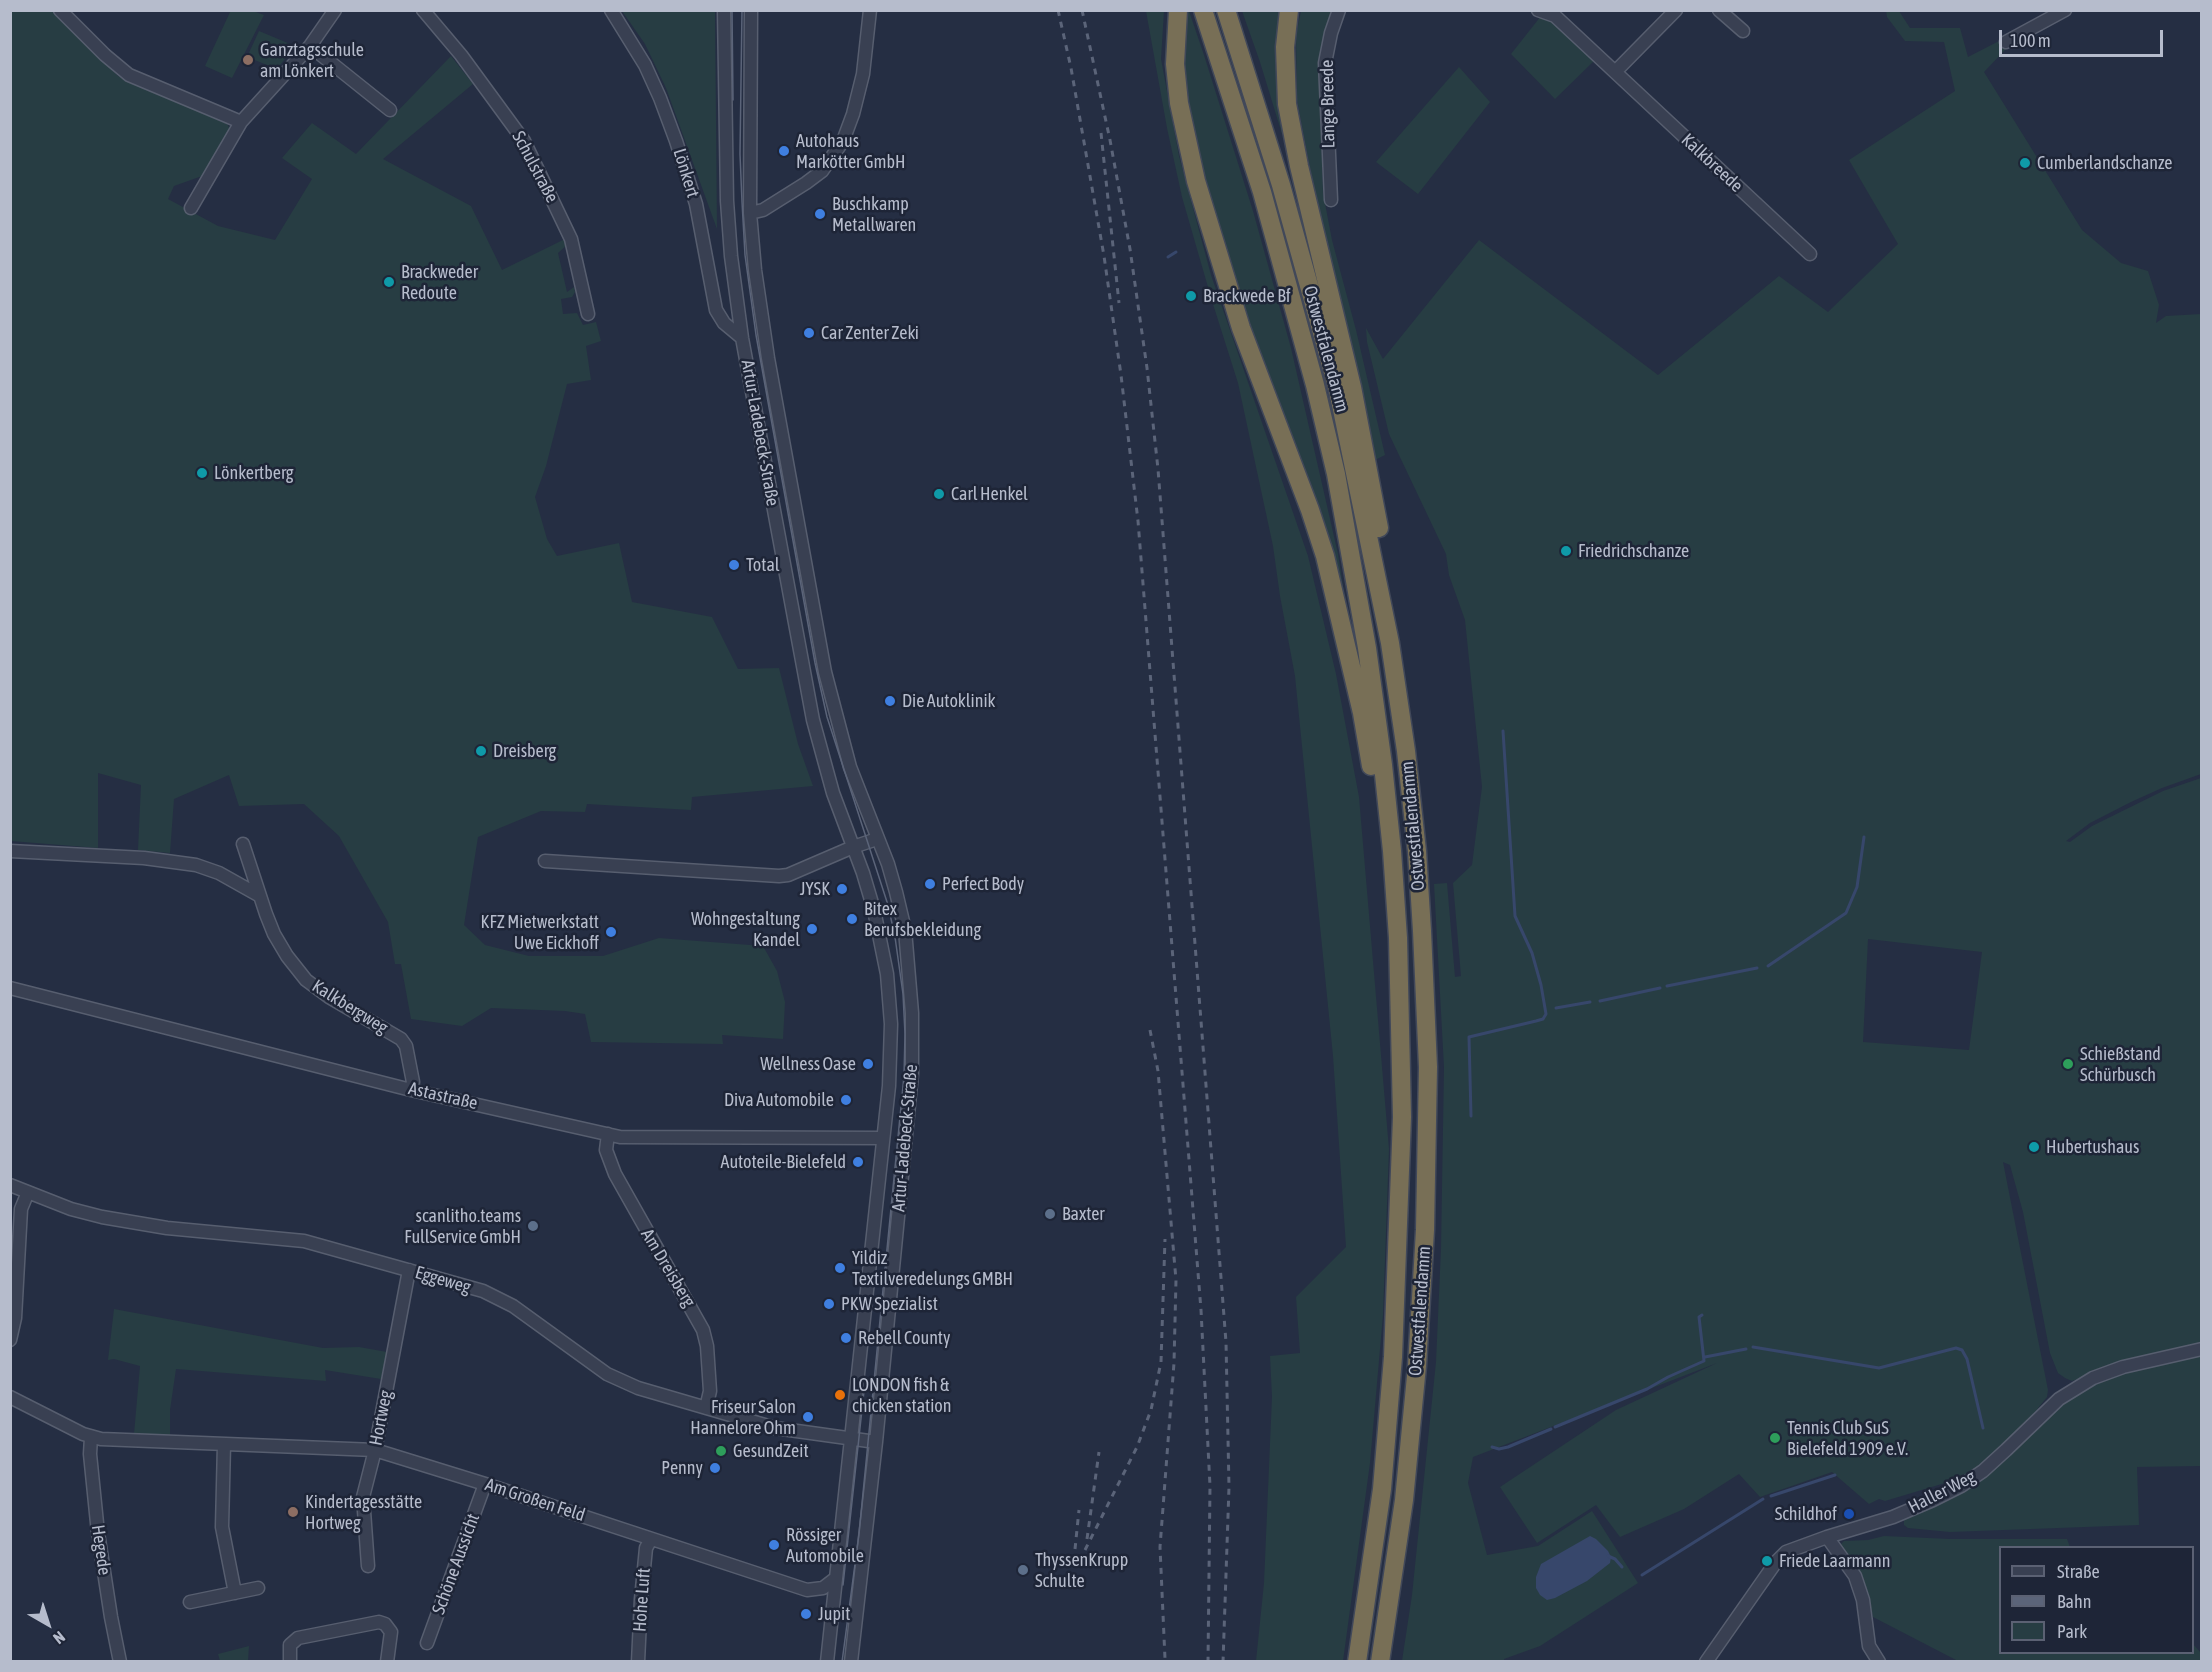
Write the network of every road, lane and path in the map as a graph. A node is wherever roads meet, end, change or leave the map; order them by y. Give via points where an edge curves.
1 (60, 10) edge
2 (335, 10) edge
3 (423, 10) edge
4 (611, 10) edge
5 (724, 10) edge
6 (751, 10) edge
7 (870, 10) edge
8 (1178, 10) edge
9 (1203, 10) edge
10 (1226, 10) edge
11 (1289, 10) edge
12 (1339, 10) edge
13 (1538, 10) edge
14 (1676, 10) edge
15 (1719, 10) edge
16 (2065, 10) edge
17 (1743, 31) dead end
18 (2006, 42) dead end
19 (310, 46) junction
20 (1616, 72) junction
21 (390, 110) dead end
22 (241, 122) junction
23 (1331, 200) dead end
24 (191, 208) dead end
25 (750, 213) junction
26 (1810, 254) dead end
27 (588, 314) dead end
28 (742, 338) junction
29 (1390, 643) junction
30 (877, 838) junction
31 (243, 844) dead end
32 (853, 847) junction
33 (10, 851) edge
34 (545, 861) dead end
35 (260, 896) junction
36 (10, 988) edge
37 (411, 1089) junction
38 (1402, 1117) junction
39 (608, 1134) junction
40 (884, 1138) junction
41 (10, 1185) edge
42 (28, 1192) junction
43 (16, 1209) edge
44 (409, 1269) junction
45 (13, 1318) edge
46 (10, 1340) edge
47 (2202, 1349) edge
48 (10, 1397) edge
49 (706, 1408) junction
50 (91, 1437) junction
51 (851, 1438) junction
52 (876, 1442) junction
53 (224, 1444) junction
54 (375, 1450) junction
55 (485, 1484) junction
56 (1827, 1537) junction
57 (651, 1539) junction
58 (368, 1566) dead end
59 (836, 1578) junction
60 (258, 1588) dead end
61 (235, 1593) junction
62 (189, 1602) dead end
63 (427, 1643) dead end
64 (120, 1662) edge
65 (290, 1662) edge
66 (387, 1662) edge
67 (638, 1662) edge
68 (827, 1662) edge
69 (851, 1662) edge
70 (1357, 1662) edge
71 (1380, 1662) edge
72 (1706, 1662) edge
73 (1880, 1662) edge

1 - 22 street via 129,75
2 - 19 street
3 - 27 street, Schulstraße via 524,141 571,239
4 - 28 street, Lönkert via 645,66 668,118 696,204 719,317
5 - 28 street, Artur-Ladebeck-Straße via 727,201
6 - 25 street, Artur-Ladebeck-Straße
7 - 25 street via 863,74 846,136 822,171 763,210
8 - 38 highway via 1175,64 1179,103 1196,181 1241,328 1325,556 1362,713 1383,853 1394,1064
9 - 38 highway, Ostwestfalendamm via 1262,192 1315,386 1350,544 1369,660 1392,851
10 - 29 highway, Ostwestfalendamm via 1281,185 1338,390
11 - 29 highway via 1285,47 1287,104 1371,481 1388,582
12 - 23 street, Lange Breede via 1325,63
13 - 20 street, Kalkbreede via 1555,16
14 - 20 street
15 - 17 street
16 - 18 street
19 - 21 street
19 - 22 street
20 - 26 street, Kalkbreede
22 - 24 street
25 - 30 street, Artur-Ladebeck-Straße via 768,358 825,672 847,758
28 - 32 street, Artur-Ladebeck-Straße via 813,720 829,783
29 - 71 highway, Ostwestfalendamm via 1417,851 1428,1067 1417,1366 1404,1500
30 - 32 street
30 - 52 street, Artur-Ladebeck-Straße via 905,930 913,1031
31 - 35 street, Kalkbergweg
32 - 34 street via 779,876
32 - 40 street, Artur-Ladebeck-Straße via 874,909 887,974 891,1049
33 - 35 street via 144,858 196,865
35 - 37 street, Kalkbergweg via 274,934 306,980 401,1039 406,1046
36 - 37 street, Astastraße
37 - 39 street, Astastraße
38 - 70 highway, Ostwestfalendamm via 1393,1357 1382,1489
39 - 40 street, Astastraße
39 - 49 street, Am Dreisberg via 606,1150 615,1174 703,1330 710,1391
40 - 51 street, Artur-Ladebeck-Straße
41 - 42 street, Eggeweg
42 - 43 street
42 - 44 street, Eggeweg via 102,1217 167,1228 304,1241
43 - 45 street
44 - 49 street, Eggeweg via 493,1295 622,1382
44 - 54 street, Hortweg
45 - 46 street
47 - 56 street, Haller Weg via 2092,1378 2059,1399 1983,1471 1961,1486 1893,1516
48 - 50 street, Am Großen Feld
49 - 51 street, Eggeweg via 775,1428
50 - 53 street, Am Großen Feld
50 - 64 street, Hegede via 98,1533
51 - 52 street
51 - 59 street, Artur-Ladebeck-Straße
52 - 69 street, Artur-Ladebeck-Straße
53 - 54 street, Am Großen Feld
53 - 61 street via 222,1527
54 - 55 street, Am Großen Feld
54 - 58 street, Hortweg via 363,1497
55 - 57 street, Am Großen Feld
55 - 63 street, Schöne Aussicht
56 - 72 street, Haller Weg via 1782,1555
56 - 73 street via 1855,1576 1863,1600 1869,1646
57 - 59 street, Am Großen Feld via 802,1588 817,1590
57 - 67 street, Hohe Luft via 646,1548
59 - 68 street, Artur-Ladebeck-Straße
60 - 61 street
61 - 62 street
65 - 66 street via 290,1645 298,1638 379,1622 391,1632

